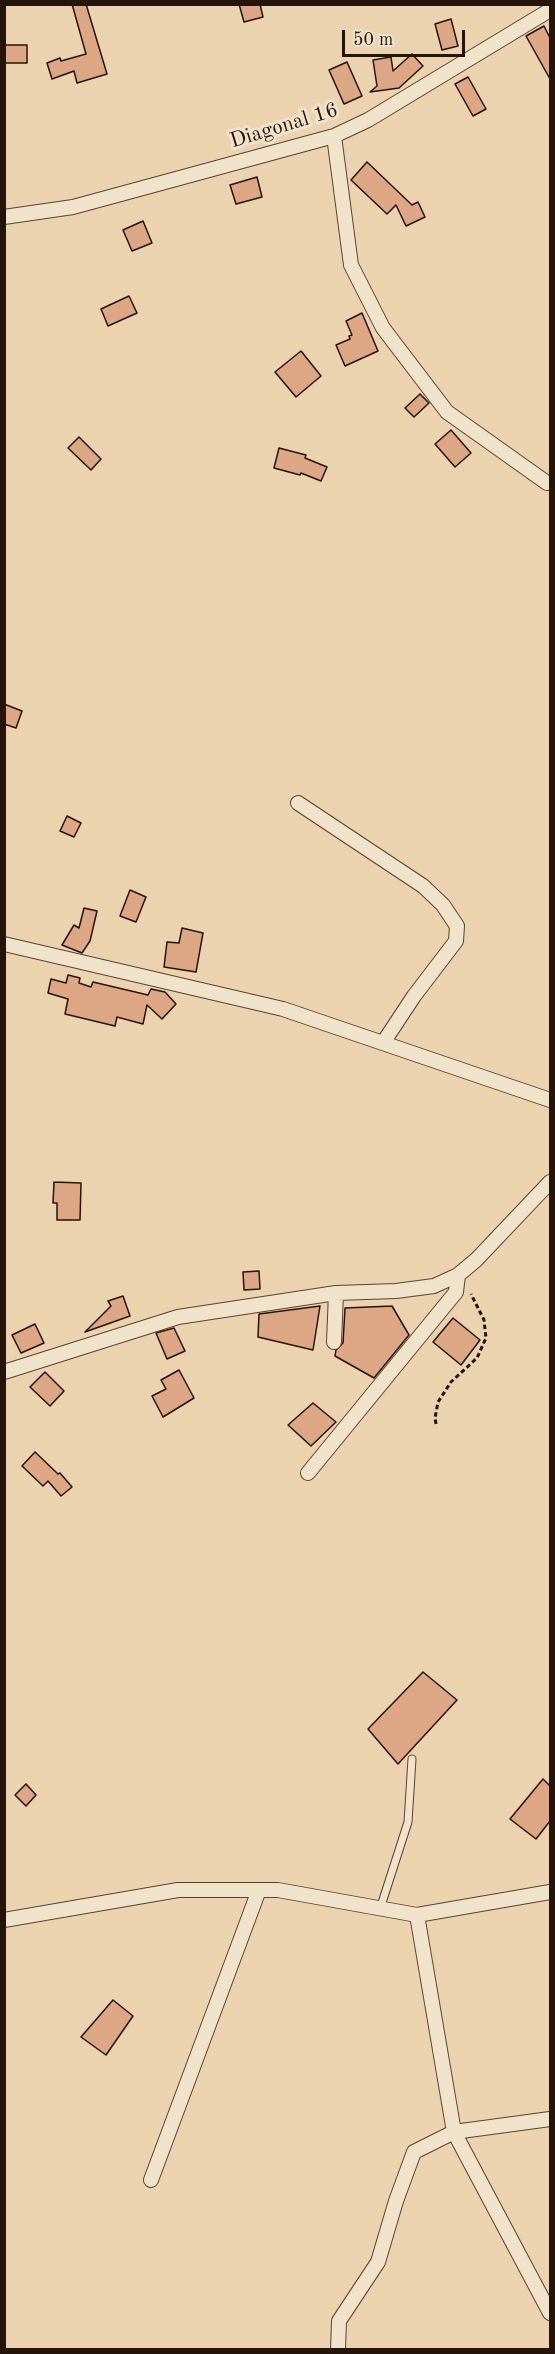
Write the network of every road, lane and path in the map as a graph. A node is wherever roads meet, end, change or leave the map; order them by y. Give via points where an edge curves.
1 (550, 10) edge
2 (334, 136) junction
3 (4, 217) edge
4 (547, 483) dead end
5 (298, 802) dead end
6 (4, 944) edge
7 (383, 1043) junction
8 (550, 1100) edge
9 (550, 1182) edge
10 (458, 1275) junction
11 (336, 1293) junction
12 (334, 1342) dead end
13 (4, 1372) edge
14 (436, 1424) dead end
15 (308, 1473) dead end
16 (412, 1759) dead end
17 (259, 1890) junction
18 (550, 1892) edge
19 (380, 1909) junction
20 (417, 1915) junction
21 (4, 1920) edge
22 (550, 2119) edge
23 (454, 2132) junction
24 (151, 2180) dead end
25 (550, 2313) edge
26 (338, 2349) edge

1 - 2 street, Diagonal 16 via 368,120
2 - 3 street, Diagonal 16 via 72,207
2 - 4 street via 351,265 383,328 447,412
5 - 7 street via 423,886 457,926 456,941
6 - 7 street via 283,1009
7 - 8 street
9 - 10 street
10 - 11 street via 434,1286 396,1292
10 - 14 path via 466,1282 484,1320 486,1338 477,1358 451,1382 438,1402
10 - 15 street via 456,1292
11 - 12 street
11 - 13 street via 178,1317
16 - 19 lane via 408,1822
17 - 19 street
17 - 21 street via 178,1890
17 - 24 street
18 - 20 street
19 - 20 street
20 - 23 street
22 - 23 street
23 - 25 street
23 - 26 street via 414,2152 378,2262 339,2322

